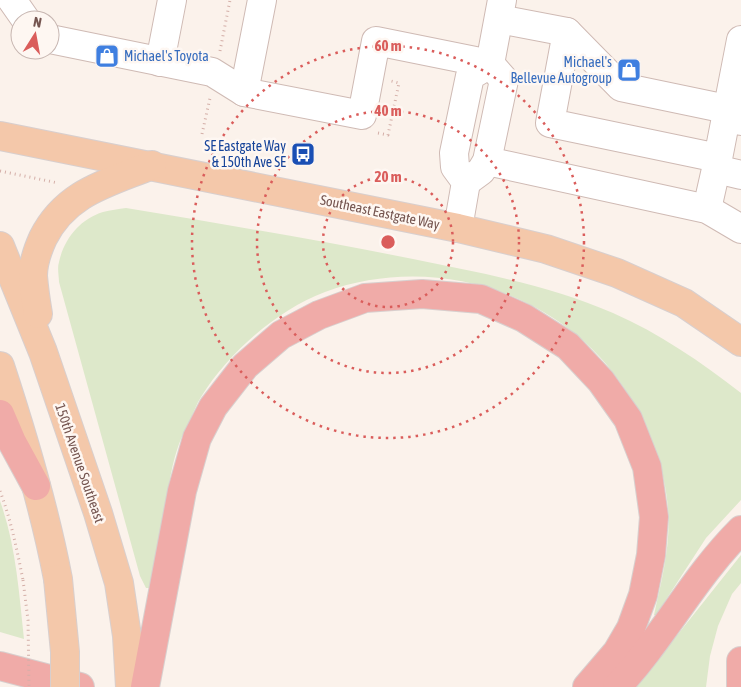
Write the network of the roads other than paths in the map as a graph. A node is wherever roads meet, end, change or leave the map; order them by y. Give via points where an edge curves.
1 (172, 0) edge
2 (262, 0) edge
3 (500, 10) edge
4 (567, 32) junction
5 (741, 40) edge
6 (60, 41) edge
7 (160, 62) junction
8 (490, 64) junction
9 (244, 92) junction
10 (734, 118) edge
11 (0, 136) edge
12 (487, 161) junction
13 (152, 166) junction
14 (725, 167) edge
15 (466, 182) junction
16 (707, 209) junction
17 (458, 228) junction
18 (741, 229) edge
19 (0, 246) edge
20 (741, 342) edge
21 (43, 352) junction
22 (0, 366) edge
23 (0, 414) edge
24 (36, 486) junction
25 (741, 530) edge
26 (741, 661) edge
27 (0, 666) edge
28 (65, 687) edge
29 (80, 687) edge
30 (130, 687) edge
31 (145, 687) edge
32 (587, 687) edge
33 (617, 687) edge
34 (741, 687) edge

1 - 7 lane
2 - 9 lane
3 - 4 lane
3 - 8 lane
4 - 10 lane via 621,87 718,107
4 - 14 lane via 550,123
5 - 10 lane
6 - 7 lane
7 - 9 lane via 212,72
8 - 9 lane via 376,41 362,115
8 - 12 lane via 504,80
8 - 15 lane via 470,76 454,153 455,167
10 - 14 lane
11 - 13 main road, Southeast Eastgate Way
12 - 15 lane via 481,171
12 - 16 lane
13 - 17 main road, Southeast Eastgate Way
13 - 21 main road via 90,190 64,207 49,225 39,246 33,274
14 - 16 lane
15 - 17 lane
16 - 18 lane
17 - 20 main road, Southeast Eastgate Way via 546,249 617,273 684,303
19 - 21 main road, 150th Avenue Southeast
21 - 30 main road, 150th Avenue Southeast via 118,582 127,636
22 - 24 main road
23 - 24 highway
24 - 28 main road, bridge via 58,579
25 - 33 highway via 688,593
26 - 34 highway
27 - 29 highway
31 - 32 highway via 182,491 197,438 213,407 244,366 281,335 319,315 365,298 422,294 481,299 524,318 568,346 601,381 628,419 647,468 654,517 651,555 643,595 631,628 617,652

